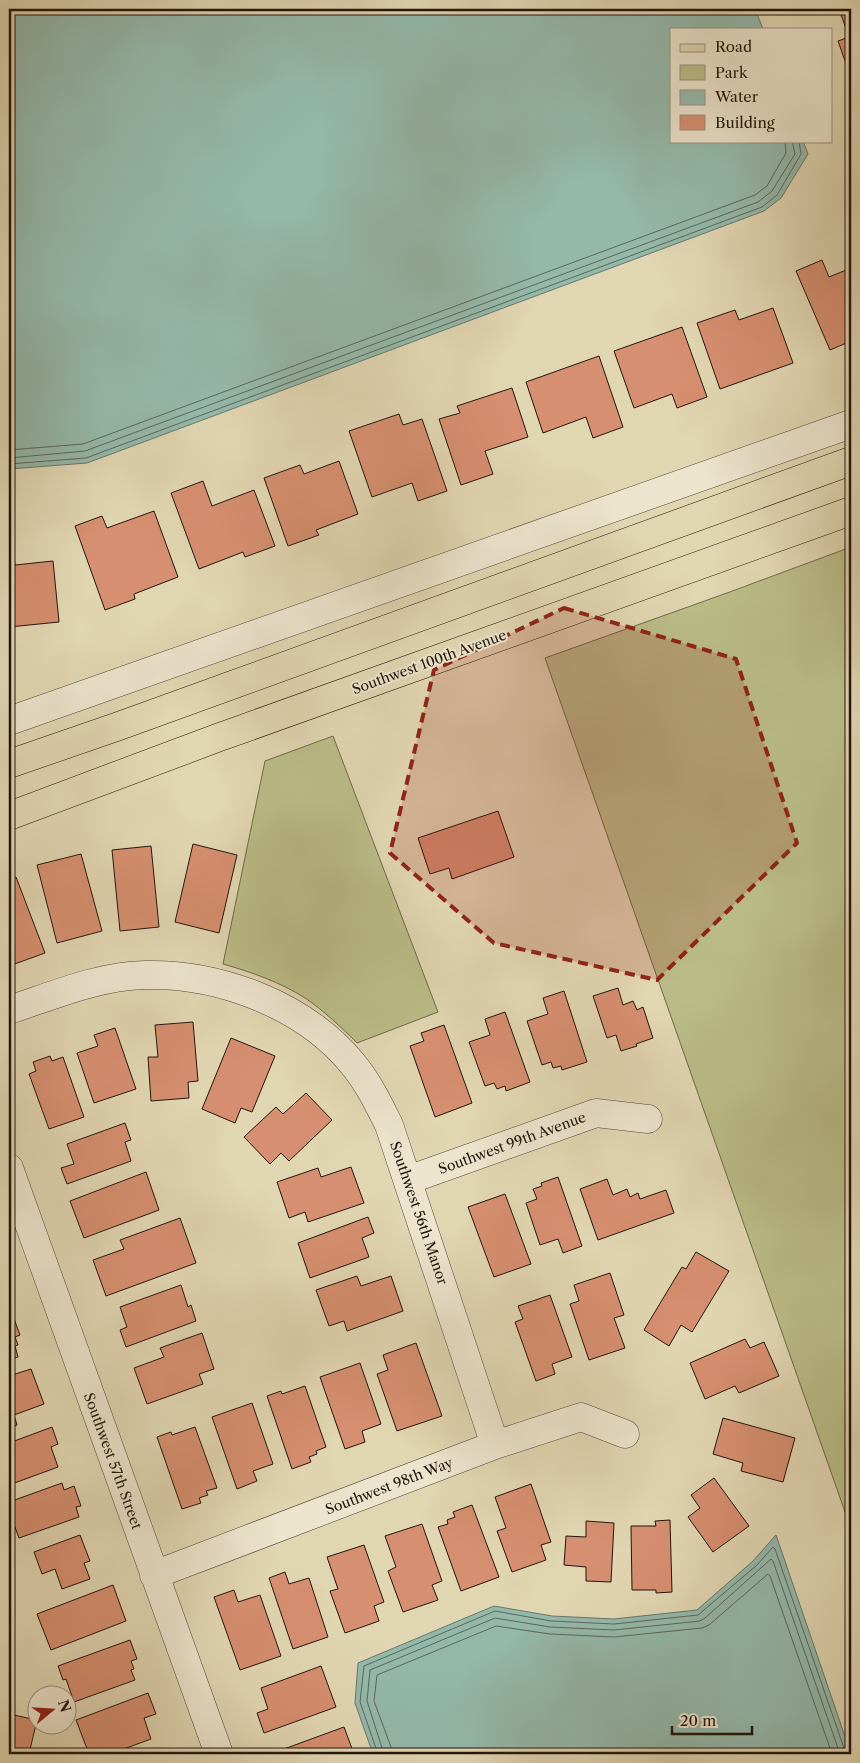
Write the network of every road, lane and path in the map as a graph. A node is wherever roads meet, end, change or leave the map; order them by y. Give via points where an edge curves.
1 (851, 424) edge
2 (851, 461) edge
3 (851, 511) edge
4 (9, 721) edge
5 (9, 764) edge
6 (9, 816) edge
7 (9, 1010) edge
8 (648, 1119) dead end
9 (9, 1168) edge
10 (408, 1180) junction
11 (625, 1434) dead end
12 (495, 1446) junction
13 (154, 1575) junction
14 (219, 1754) edge

1 - 4 street
2 - 5 main road
3 - 6 main road, Southwest 100th Avenue via 226,734
7 - 10 street, Southwest 56th Manor via 106,980 143,975 172,976 241,989 291,1013 337,1047 351,1062 364,1078 389,1125
8 - 10 street, Southwest 99th Avenue via 596,1113
9 - 13 street, Southwest 57th Street
10 - 12 street, Southwest 56th Manor
11 - 12 street, Southwest 98th Way via 581,1418
12 - 13 street, Southwest 98th Way
13 - 14 street, Southwest 57th Street

